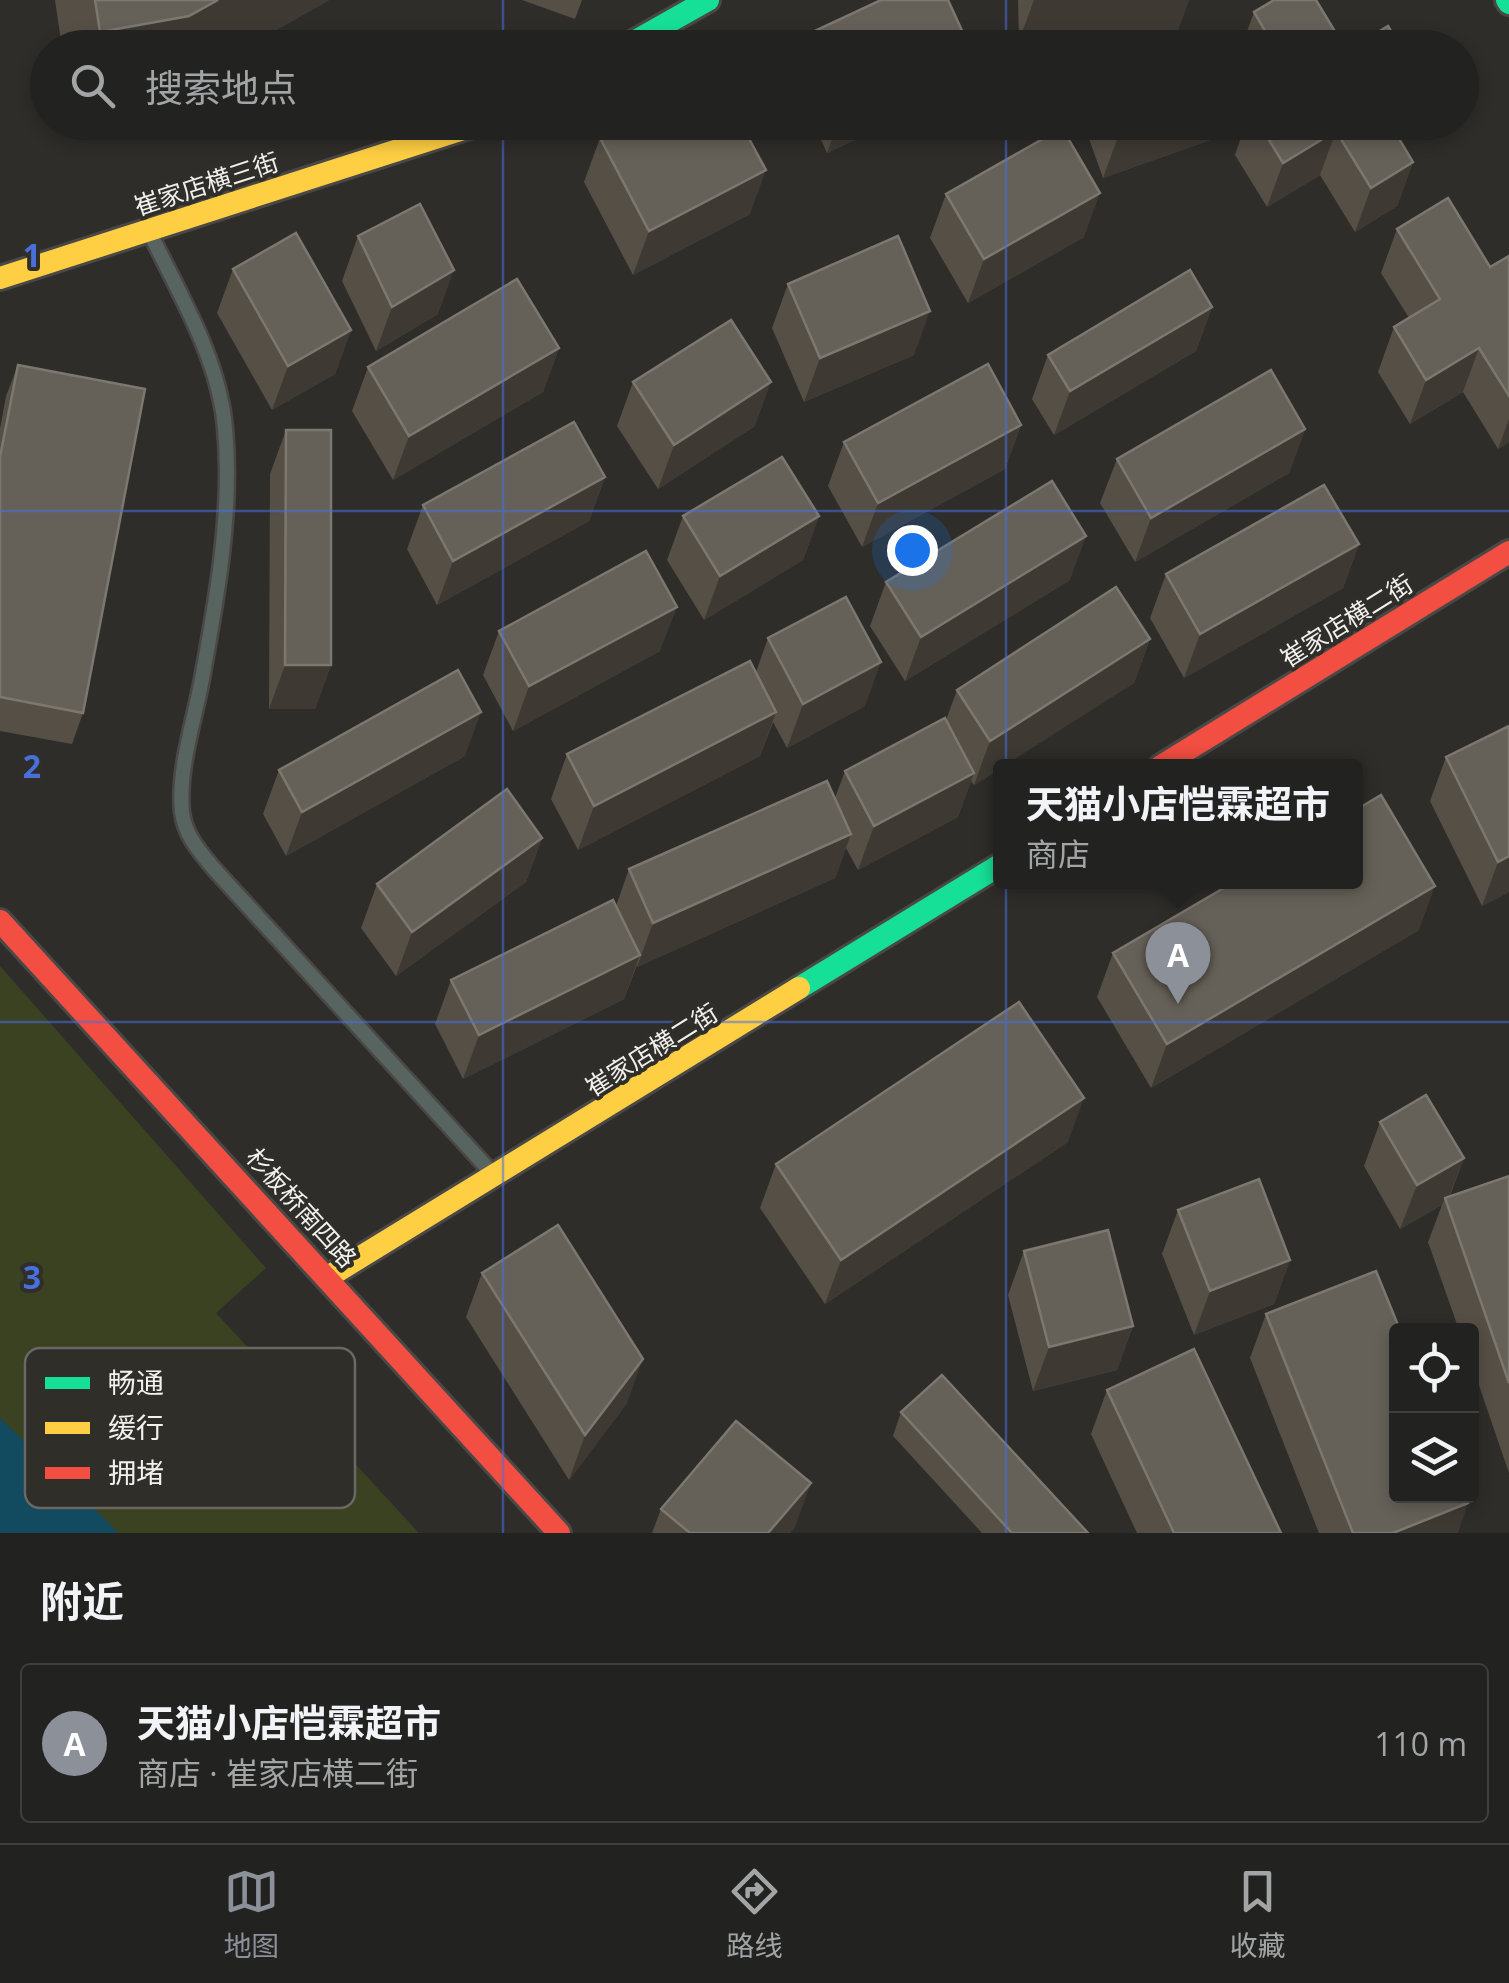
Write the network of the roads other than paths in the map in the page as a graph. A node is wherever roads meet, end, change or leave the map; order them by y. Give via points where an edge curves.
1 (708, 0) edge
2 (655, 30) edge
3 (429, 140) edge
4 (149, 230) junction
5 (0, 278) edge
6 (1509, 552) edge
7 (1172, 759) edge
8 (993, 870) edge
9 (0, 921) edge
10 (495, 1177) junction
11 (328, 1277) junction
12 (559, 1533) edge

1 - 2 street
3 - 4 street, 崔家店横三街
4 - 5 street, 崔家店横三街
4 - 10 lane via 210,358 226,428 224,534 182,779 187,830
6 - 7 street, 崔家店横二街
8 - 10 street, 崔家店横二街
9 - 11 street, 杉板桥南四路
10 - 11 street, 崔家店横二街
11 - 12 street, 杉板桥南四路

